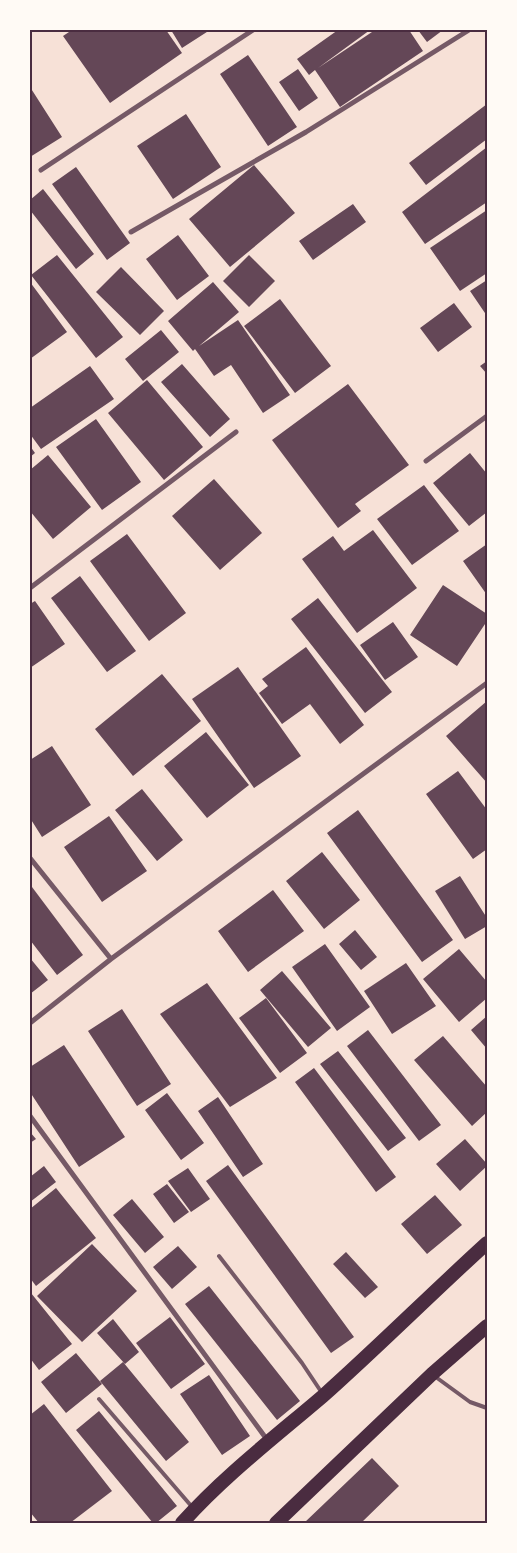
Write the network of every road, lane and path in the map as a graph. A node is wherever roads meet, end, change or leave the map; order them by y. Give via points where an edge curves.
1 (253, 30) edge
2 (469, 30) edge
3 (41, 170) dead end
4 (131, 232) dead end
5 (487, 416) edge
6 (236, 432) dead end
7 (426, 461) dead end
8 (30, 588) edge
9 (487, 683) edge
10 (30, 858) edge
11 (111, 959) junction
12 (30, 1023) edge
13 (30, 1116) edge
14 (487, 1243) edge
15 (219, 1256) dead end
16 (487, 1326) edge
17 (432, 1374) junction
18 (324, 1395) junction
19 (98, 1399) dead end
20 (487, 1408) edge
21 (269, 1441) junction
22 (194, 1509) junction
23 (182, 1523) edge
24 (276, 1523) edge

1 - 3 street
2 - 4 street via 306,132
5 - 7 street
6 - 8 street
9 - 11 street
10 - 11 street
11 - 12 street
13 - 21 street
14 - 18 highway
15 - 18 lane
16 - 17 highway
17 - 20 lane via 470,1402
17 - 24 highway
18 - 21 highway
19 - 22 lane
21 - 22 highway
22 - 23 highway

